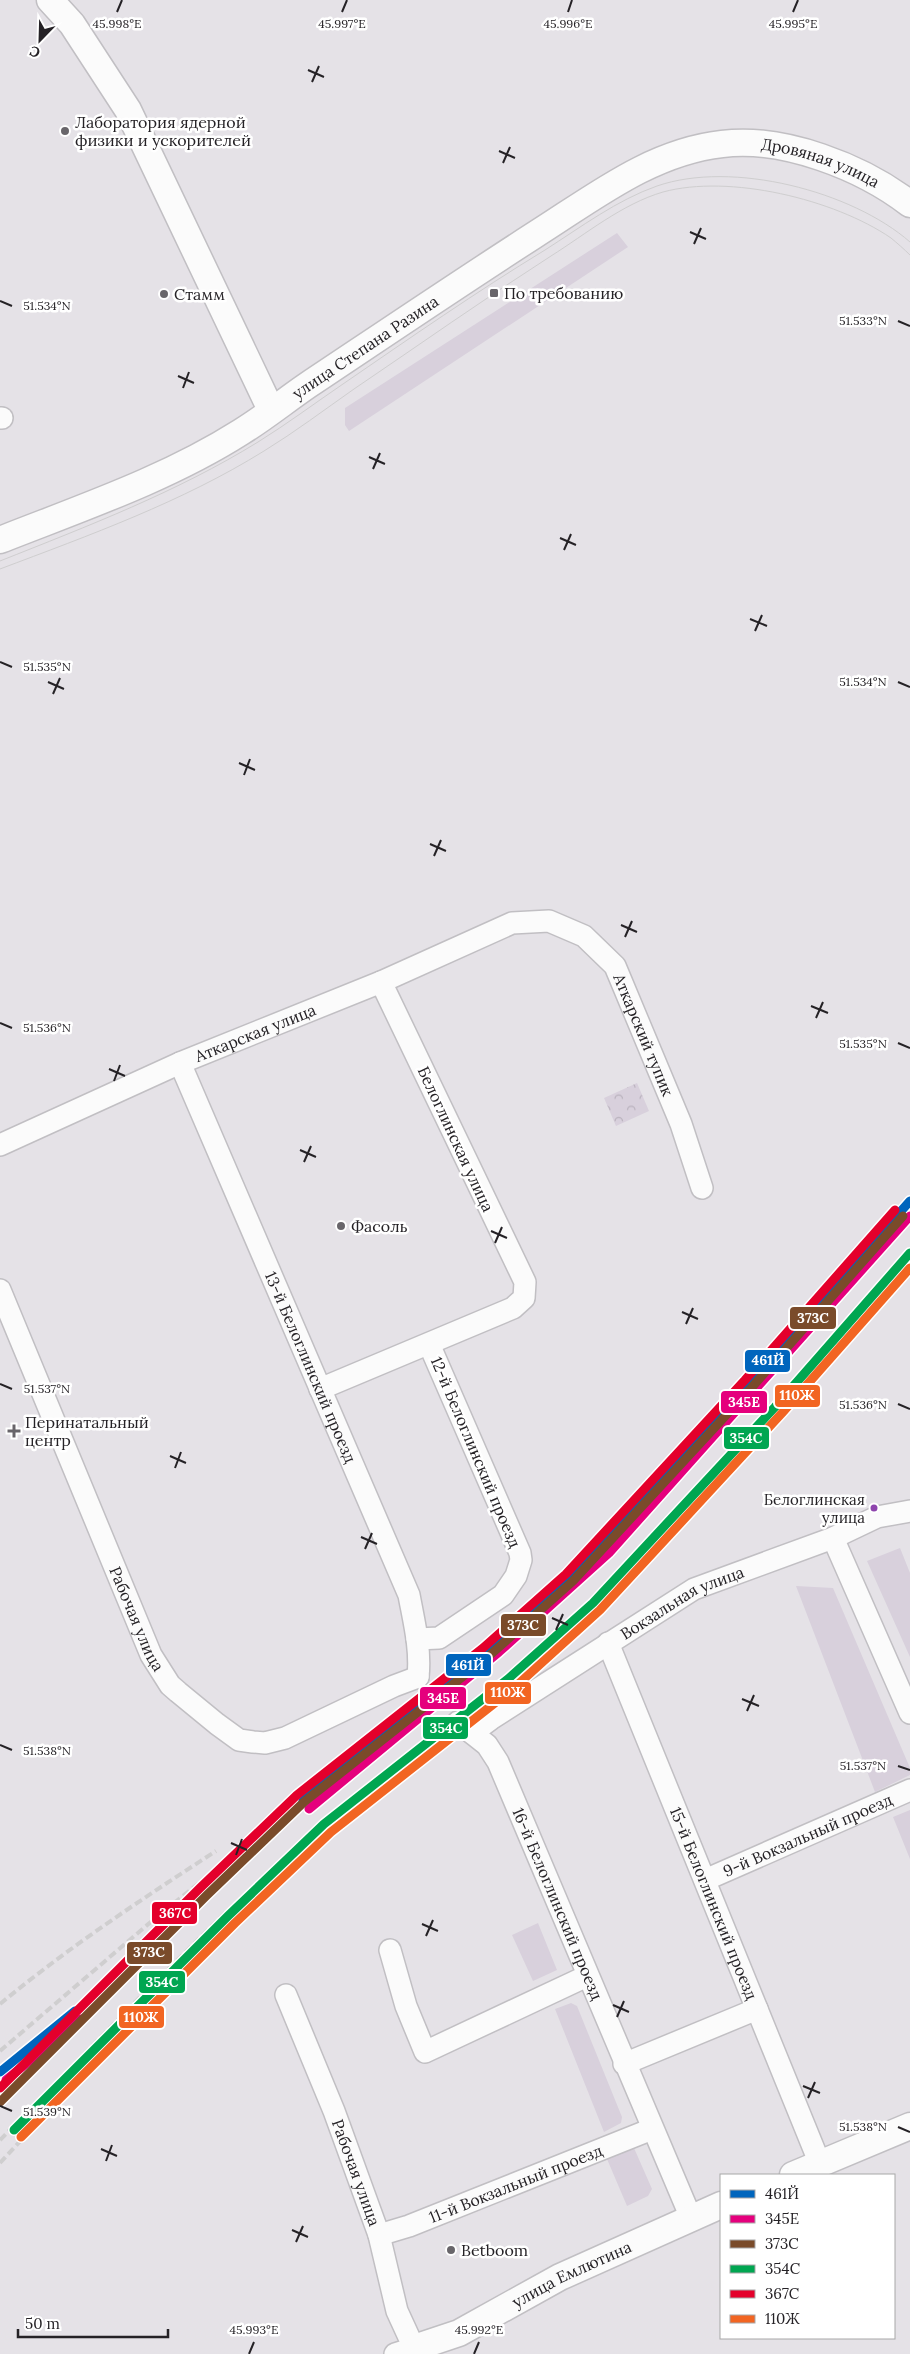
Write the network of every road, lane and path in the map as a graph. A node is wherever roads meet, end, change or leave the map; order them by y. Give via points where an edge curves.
1 (50, 0) edge
2 (722, 144) joint
3 (910, 204) edge
4 (271, 410) junction
5 (0, 540) edge
6 (512, 923) joint
7 (380, 982) junction
8 (180, 1064) junction
9 (0, 1145) edge
10 (702, 1188) dead end
11 (0, 1290) edge
12 (429, 1344) junction
13 (320, 1388) junction
14 (910, 1511) edge
15 (833, 1538) junction
16 (417, 1638) junction
17 (608, 1643) junction
18 (424, 1682) joint
19 (910, 1713) edge
20 (465, 1728) joint
21 (910, 1790) edge
22 (705, 1880) junction
23 (390, 1950) dead end
24 (587, 1976) junction
25 (286, 1995) dead end
26 (757, 2009) junction
27 (624, 2064) junction
28 (910, 2126) edge
29 (652, 2129) junction
30 (820, 2164) junction
31 (795, 2174) edge
32 (720, 2206) edge
33 (691, 2218) junction
34 (379, 2235) junction
35 (408, 2352) edge

1 - 4 main road via 72,24 128,110
2 - 3 main road, Дровяная улица via 760,144 807,153 855,171
2 - 4 main road, улица Степана Разина via 663,157 616,183
4 - 5 main road, улица Степана Разина via 242,432 193,460
6 - 7 street, Аткарская улица
6 - 10 street, Аткарский тупик via 549,921 584,936 615,966 681,1124
7 - 8 street, Аткарская улица
7 - 12 street, Белоглинская улица via 525,1282 524,1298 513,1308
8 - 9 street, Аткарская улица
8 - 13 street, 13-й Белоглинский проезд
11 - 18 street, Рабочая улица via 151,1655 170,1685 239,1740 265,1743 285,1738 394,1686
12 - 13 street
12 - 16 street, 12-й Белоглинский проезд via 521,1560 516,1576 503,1595 439,1638
13 - 16 street, 13-й Белоглинский проезд via 409,1595
14 - 15 street, Вокзальная улица via 877,1517
15 - 17 street, Вокзальная улица via 694,1589
15 - 19 street
16 - 18 street, 13-й Белоглинский проезд
17 - 20 street, Вокзальная улица via 491,1719
17 - 22 street, 15-й Белоглинский проезд
20 - 24 street, 16-й Белоглинский проезд via 487,1745 498,1762
21 - 22 street, 9-й Вокзальный проезд
22 - 26 street, 15-й Белоглинский проезд
23 - 24 street via 406,2006 425,2052
24 - 27 street, 16-й Белоглинский проезд
25 - 34 street, Рабочая улица via 334,2111
26 - 27 street
26 - 30 street, 15-й Белоглинский проезд
27 - 29 street, 16-й Белоглинский проезд
28 - 30 main road
29 - 33 street, 16-й Белоглинский проезд
29 - 34 street, 11-й Вокзальный проезд
30 - 31 main road
32 - 33 main road, улица Емлютина
33 - 35 main road, улица Емлютина via 560,2277 459,2333
34 - 35 street, Рабочая улица

